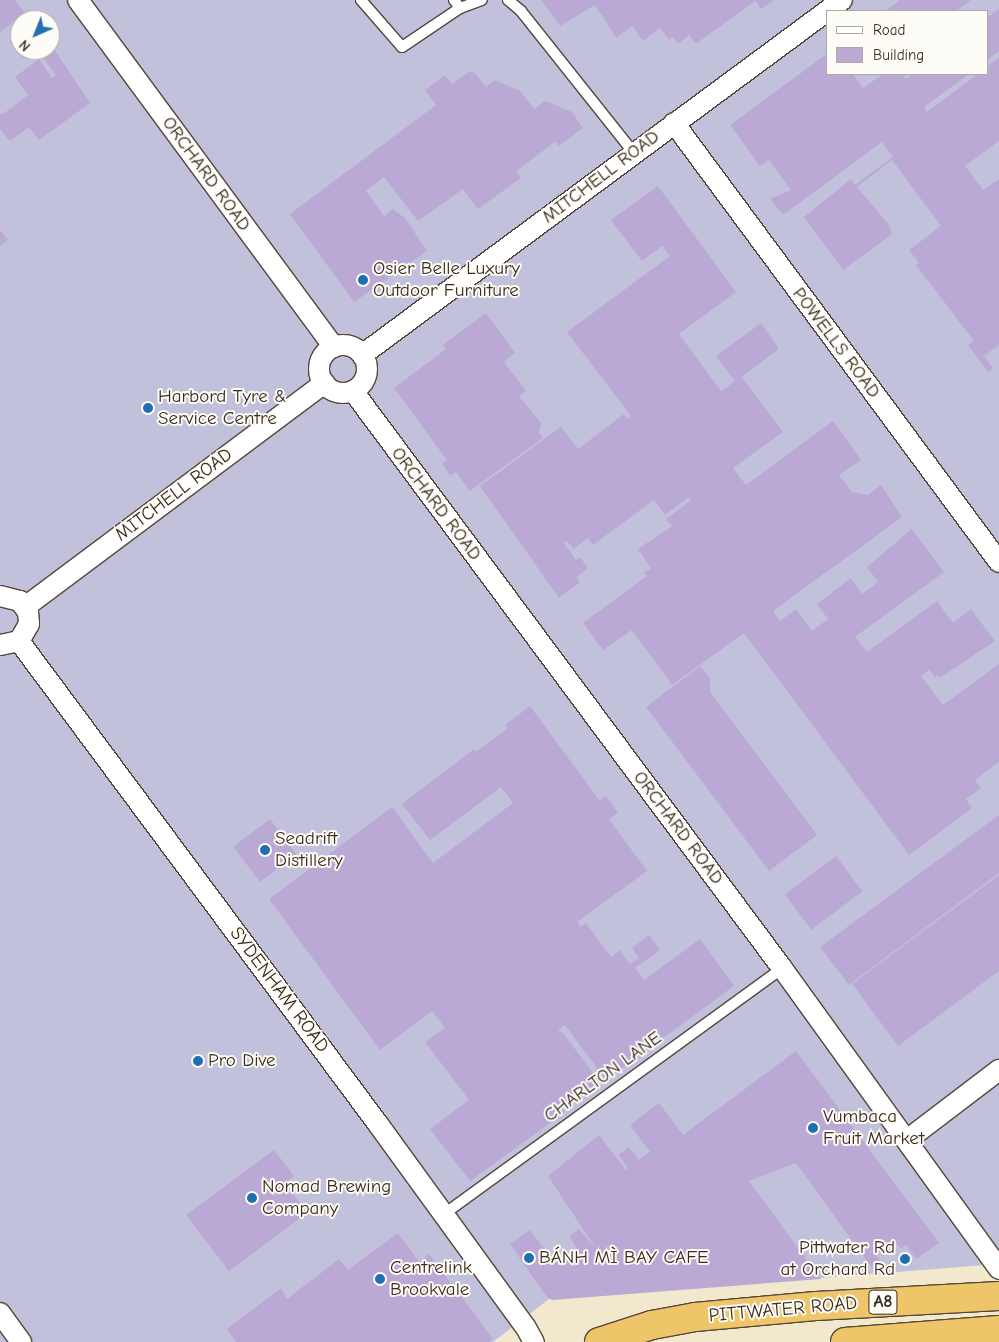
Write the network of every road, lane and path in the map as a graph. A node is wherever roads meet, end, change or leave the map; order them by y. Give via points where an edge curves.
1 (78, 0) edge
2 (361, 0) edge
3 (482, 0) edge
4 (508, 0) edge
5 (842, 0) edge
6 (457, 4) edge
7 (828, 10) edge
8 (826, 12) edge
9 (674, 123) junction
10 (634, 153) junction
11 (334, 347) junction
12 (362, 355) junction
13 (324, 383) junction
14 (353, 391) junction
15 (999, 562) edge
16 (0, 596) edge
17 (25, 607) junction
18 (10, 643) edge
19 (782, 968) junction
20 (999, 1070) edge
21 (907, 1140) junction
22 (444, 1214) junction
23 (999, 1269) edge
24 (999, 1296) edge
25 (0, 1313) edge
26 (999, 1330) edge
27 (21, 1342) edge
28 (534, 1342) edge
29 (599, 1342) edge
30 (845, 1342) edge

1 - 11 street, ORCHARD ROAD
2 - 6 lane via 402,47
3 - 6 lane
4 - 10 lane via 521,11
5 - 7 street, MITCHELL ROAD
8 - 9 street, MITCHELL ROAD
9 - 10 street, MITCHELL ROAD
9 - 15 street, POWELLS ROAD
10 - 12 street, MITCHELL ROAD
11 - 12 street via 349,346
11 - 13 street via 320,362
12 - 14 street via 366,375
13 - 14 street via 337,392
13 - 17 street, MITCHELL ROAD
14 - 19 street, ORCHARD ROAD
16 - 17 street via 14,598
17 - 18 street via 29,624
18 - 22 street, SYDENHAM ROAD
19 - 21 street, ORCHARD ROAD
19 - 22 lane, CHARLTON LANE
20 - 21 street
21 - 23 street, ORCHARD ROAD
22 - 28 street, SYDENHAM ROAD via 526,1326
24 - 29 highway, PITTWATER ROAD / A8 via 816,1306 695,1317 652,1325
25 - 27 street
26 - 30 highway, PITTWATER ROAD / A8

